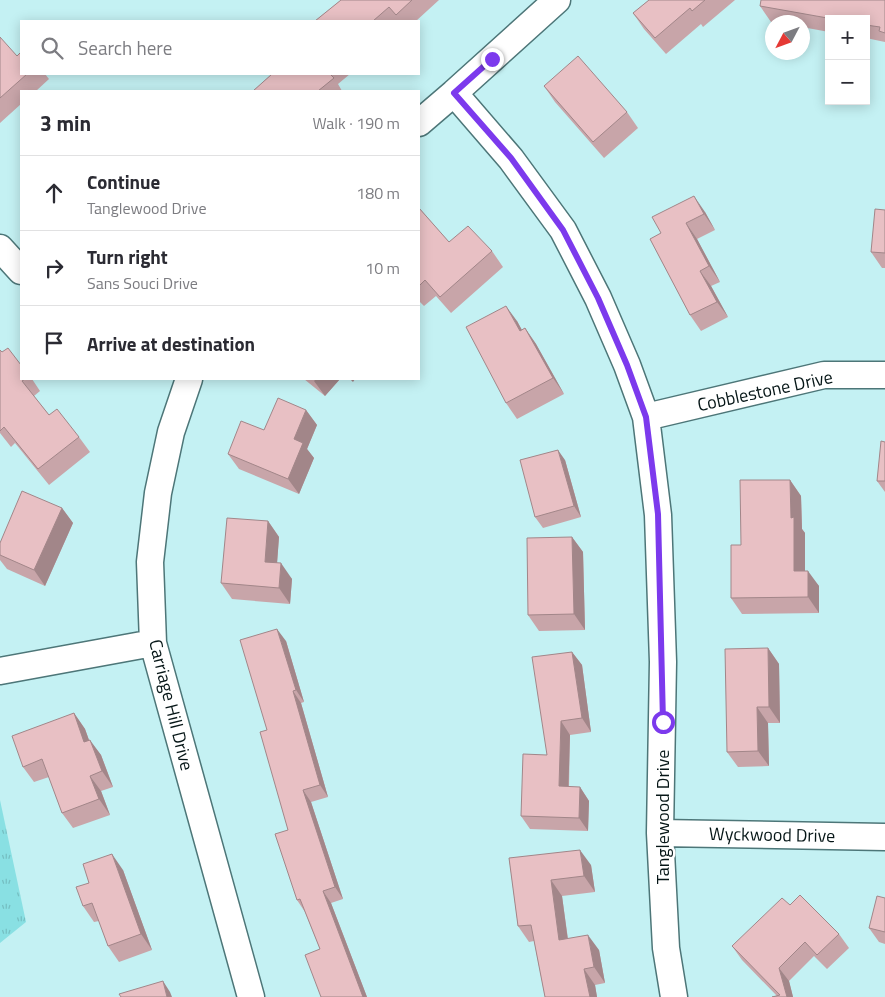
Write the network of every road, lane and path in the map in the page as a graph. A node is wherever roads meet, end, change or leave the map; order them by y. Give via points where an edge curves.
1 (557, 0) edge
2 (454, 93) junction
3 (420, 122) edge
4 (0, 248) edge
5 (20, 270) edge
6 (885, 374) edge
7 (189, 380) edge
8 (646, 417) junction
9 (152, 643) junction
10 (0, 671) edge
11 (660, 833) junction
12 (885, 838) edge
13 (251, 997) edge
14 (674, 997) edge

1 - 2 street
2 - 3 street
2 - 8 street, Tanglewood Drive via 511,158 563,230 598,298
4 - 5 street
6 - 8 street, Cobblestone Drive via 824,375
7 - 9 street, Carriage Hill Drive via 171,432 158,493 150,562
8 - 11 street, Tanglewood Drive via 658,514 663,670
9 - 10 street
9 - 13 street, Carriage Hill Drive
11 - 12 street, Wyckwood Drive
11 - 14 street, Tanglewood Drive via 666,948

